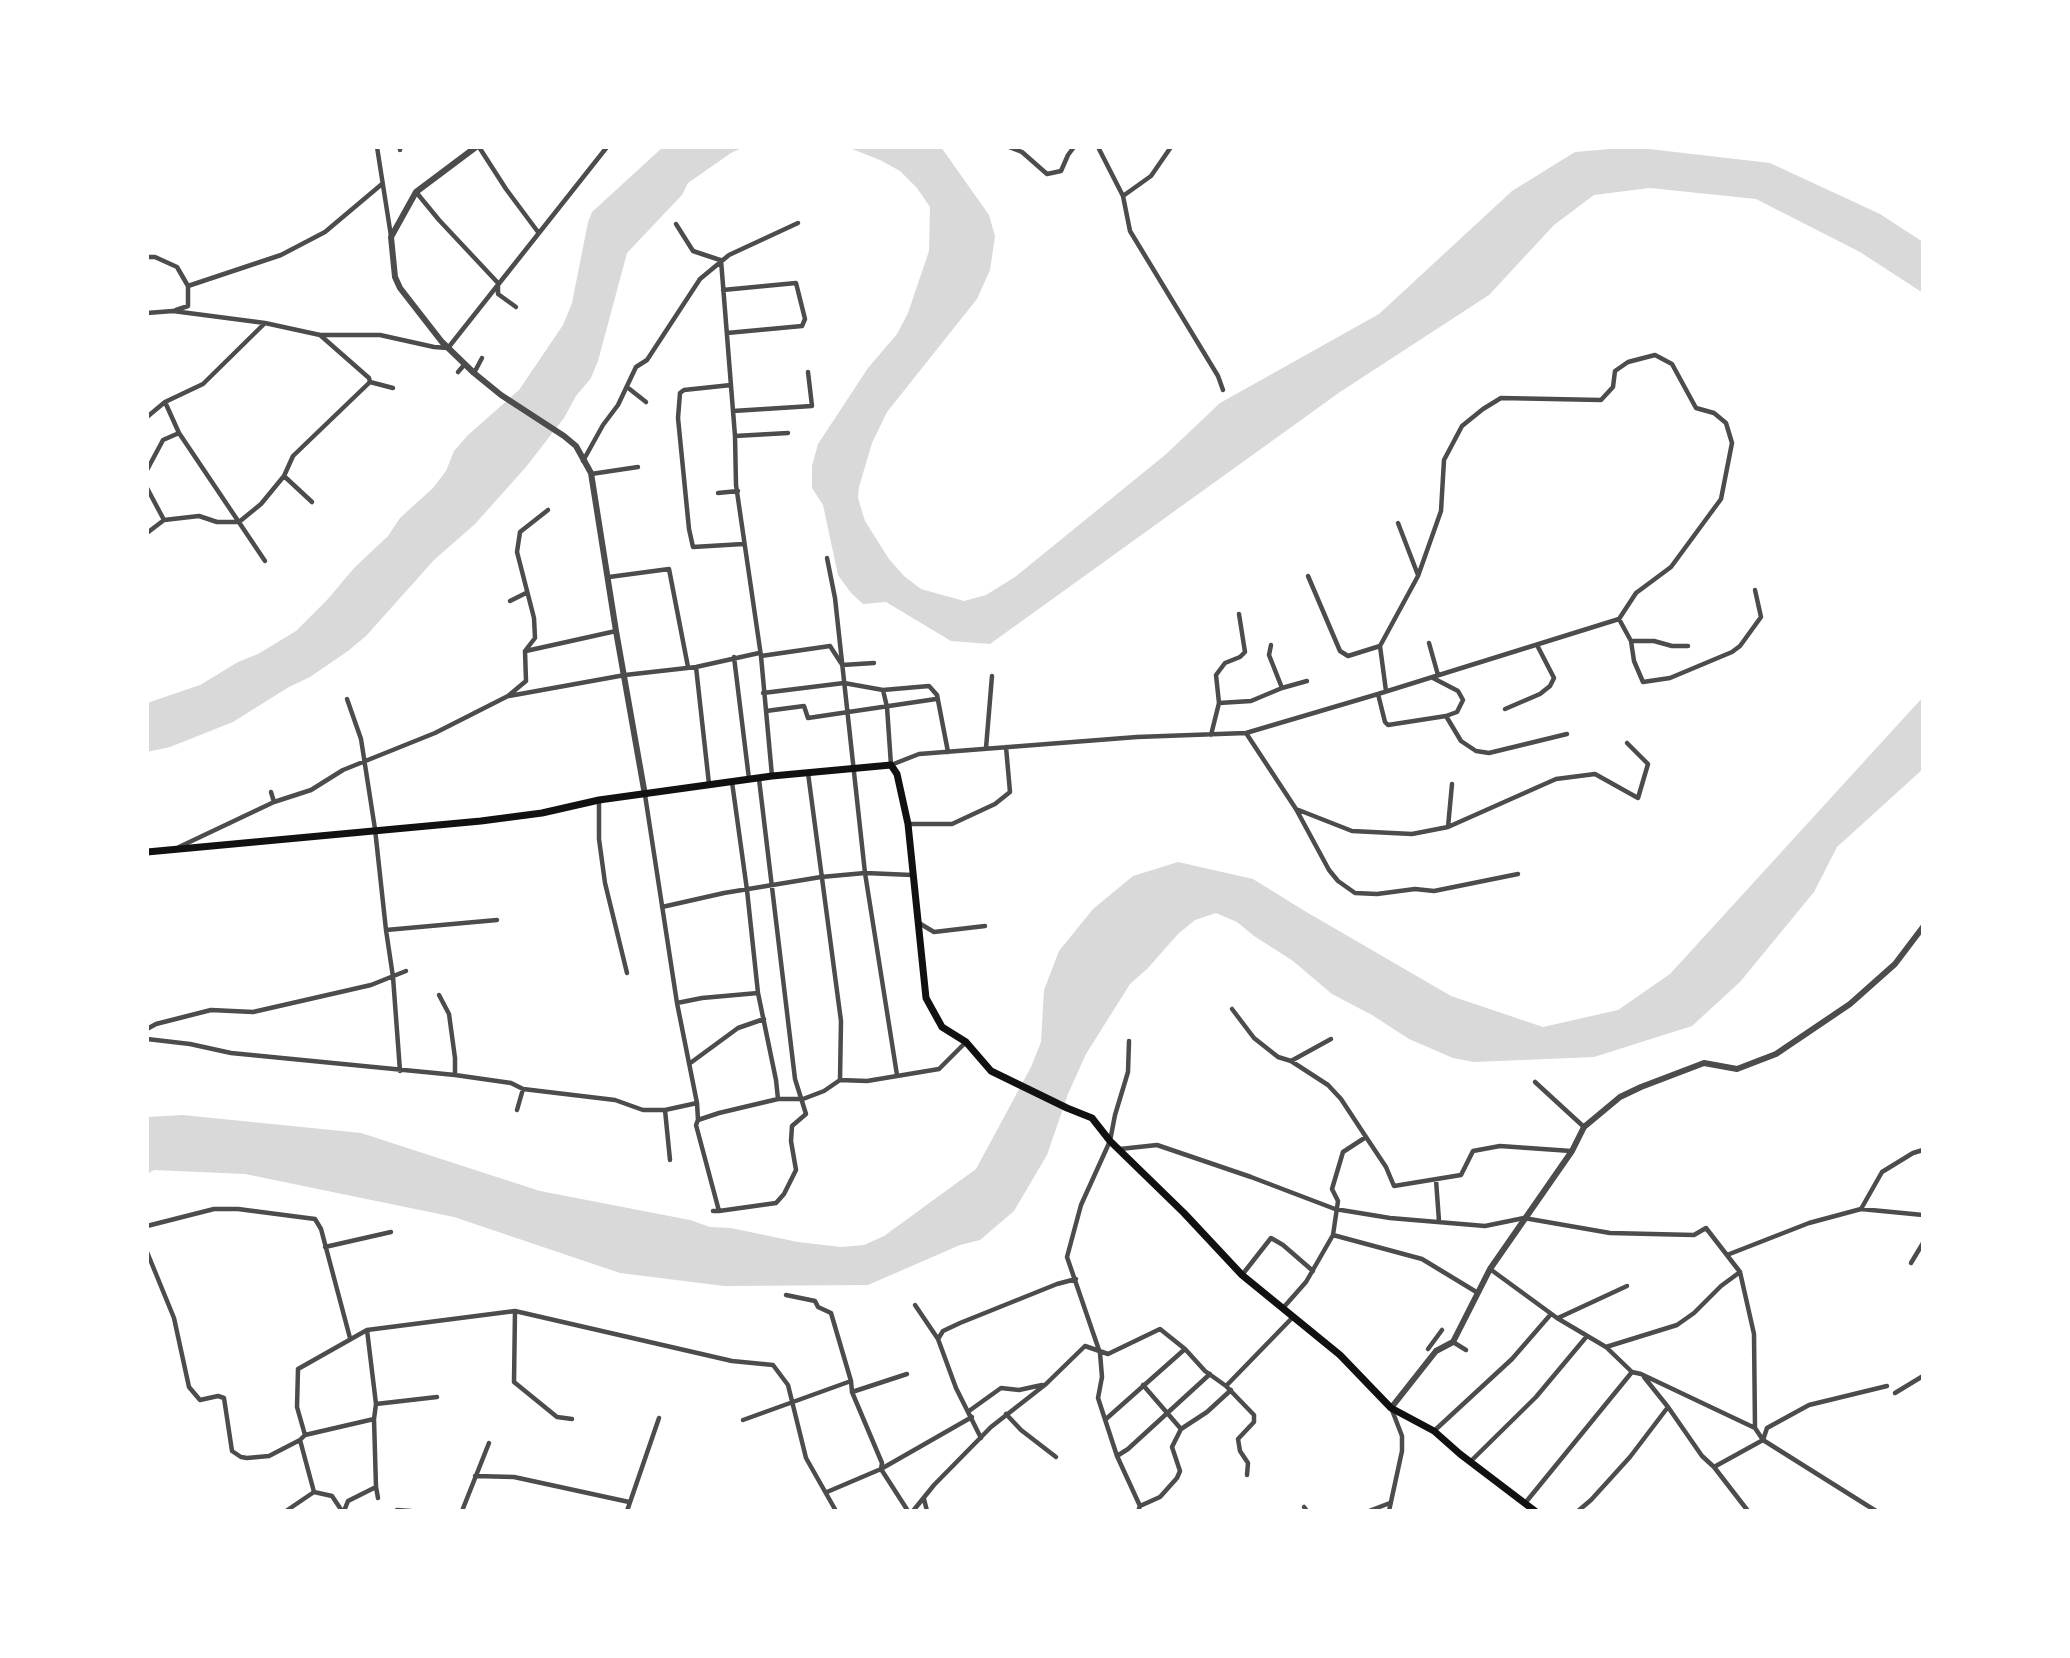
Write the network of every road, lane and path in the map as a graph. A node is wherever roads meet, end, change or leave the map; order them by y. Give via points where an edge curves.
1 (377, 147) edge
2 (478, 147) edge
3 (607, 147) edge
4 (1009, 147) edge
5 (1074, 147) edge
6 (1098, 147) edge
7 (1171, 147) edge
8 (382, 184) junction
9 (416, 192) junction
10 (1123, 197) junction
11 (799, 223) dead end
12 (676, 224) dead end
13 (538, 232) junction
14 (391, 237) junction
15 (393, 250) junction
16 (383, 254) dead end
17 (147, 257) edge
18 (721, 260) junction
19 (498, 283) junction
20 (188, 286) junction
21 (723, 290) junction
22 (516, 307) dead end
23 (173, 311) junction
24 (147, 313) edge
25 (265, 323) junction
26 (727, 333) junction
27 (320, 335) junction
28 (448, 348) junction
29 (482, 358) dead end
30 (465, 364) junction
31 (458, 372) dead end
32 (808, 372) dead end
33 (474, 373) junction
34 (370, 382) junction
35 (731, 385) junction
36 (627, 387) junction
37 (393, 388) dead end
38 (1223, 390) dead end
39 (165, 401) junction
40 (646, 402) dead end
41 (733, 411) junction
42 (147, 417) edge
43 (179, 433) junction
44 (788, 433) dead end
45 (735, 436) junction
46 (583, 461) junction
47 (638, 467) dead end
48 (147, 470) edge
49 (591, 474) junction
50 (284, 476) junction
51 (147, 488) edge
52 (738, 491) junction
53 (718, 493) dead end
54 (312, 502) dead end
55 (548, 510) dead end
56 (164, 520) junction
57 (239, 522) junction
58 (1398, 523) dead end
59 (147, 533) edge
60 (743, 544) junction
61 (827, 558) dead end
62 (265, 561) dead end
63 (1308, 576) dead end
64 (1418, 576) junction
65 (609, 577) junction
66 (1755, 590) dead end
67 (526, 593) junction
68 (510, 601) dead end
69 (1239, 614) dead end
70 (1619, 619) junction
71 (616, 631) junction
72 (1631, 641) junction
73 (1429, 643) dead end
74 (1271, 645) dead end
75 (1537, 645) junction
76 (1380, 646) junction
77 (1688, 646) dead end
78 (526, 651) junction
79 (760, 655) junction
80 (734, 657) junction
81 (874, 663) dead end
82 (842, 665) junction
83 (688, 667) junction
84 (696, 667) junction
85 (625, 675) junction
86 (1438, 675) junction
87 (992, 676) dead end
88 (1432, 677) junction
89 (1307, 681) dead end
90 (844, 683) junction
91 (1282, 688) junction
92 (883, 690) junction
93 (1386, 691) junction
94 (764, 694) junction
95 (1378, 694) junction
96 (508, 696) junction
97 (347, 699) dead end
98 (936, 699) junction
99 (1219, 704) junction
100 (887, 707) junction
101 (1505, 709) dead end
102 (766, 711) junction
103 (848, 712) junction
104 (1446, 716) junction
105 (1246, 733) junction
106 (1567, 734) dead end
107 (1211, 735) junction
108 (1627, 743) dead end
109 (1006, 747) junction
110 (986, 748) junction
111 (948, 752) junction
112 (366, 762) junction
113 (891, 765) junction
114 (853, 768) junction
115 (808, 772) junction
116 (772, 776) junction
117 (759, 779) junction
118 (749, 780) junction
119 (732, 782) junction
120 (1452, 783) dead end
121 (709, 786) junction
122 (271, 792) dead end
123 (645, 795) junction
124 (599, 800) junction
125 (274, 802) junction
126 (1296, 809) junction
127 (908, 824) junction
128 (1448, 827) junction
129 (375, 829) junction
130 (174, 849) junction
131 (147, 852) edge
132 (865, 873) junction
133 (1518, 874) dead end
134 (912, 875) junction
135 (821, 877) junction
136 (772, 886) junction
137 (747, 890) junction
138 (662, 907) junction
139 (497, 920) dead end
140 (918, 922) junction
141 (985, 926) dead end
142 (386, 930) junction
143 (1921, 931) edge
144 (406, 971) dead end
145 (626, 974) dead end
146 (393, 976) junction
147 (758, 993) junction
148 (439, 995) dead end
149 (677, 1003) junction
150 (1232, 1009) dead end
151 (764, 1019) junction
152 (147, 1029) edge
153 (147, 1039) edge
154 (1331, 1039) dead end
155 (1129, 1041) dead end
156 (966, 1042) junction
157 (1291, 1061) junction
158 (689, 1064) junction
159 (400, 1071) junction
160 (455, 1075) junction
161 (897, 1075) junction
162 (840, 1080) junction
163 (1535, 1082) dead end
164 (523, 1089) junction
165 (803, 1099) junction
166 (778, 1100) junction
167 (697, 1103) junction
168 (517, 1110) dead end
169 (665, 1110) junction
170 (698, 1120) junction
171 (1584, 1127) junction
172 (1366, 1137) junction
173 (1110, 1141) junction
174 (1119, 1149) junction
175 (1923, 1150) edge
176 (1572, 1151) junction
177 (670, 1160) dead end
178 (1437, 1180) junction
179 (1335, 1209) junction
180 (1861, 1209) junction
181 (1923, 1215) edge
182 (1524, 1218) junction
183 (1439, 1221) junction
184 (147, 1226) edge
185 (391, 1232) dead end
186 (1332, 1235) junction
187 (1923, 1243) edge
188 (325, 1247) junction
189 (147, 1252) edge
190 (1727, 1255) junction
191 (1911, 1263) dead end
192 (1490, 1269) junction
193 (1313, 1271) junction
194 (1740, 1272) junction
195 (1242, 1275) junction
196 (1076, 1279) junction
197 (1627, 1286) dead end
198 (1478, 1293) junction
199 (786, 1295) dead end
200 (915, 1306) dead end
201 (1283, 1308) junction
202 (515, 1311) junction
203 (1551, 1314) junction
204 (1293, 1317) junction
205 (1557, 1318) junction
206 (367, 1331) junction
207 (1442, 1331) dead end
208 (1587, 1336) junction
209 (350, 1338) junction
210 (938, 1339) junction
211 (1453, 1342) junction
212 (1606, 1347) junction
213 (1432, 1348) junction
214 (1185, 1349) junction
215 (1465, 1350) dead end
216 (1100, 1353) junction
217 (1632, 1372) junction
218 (907, 1374) dead end
219 (1211, 1374) junction
220 (1641, 1374) junction
221 (1923, 1376) edge
222 (851, 1381) junction
223 (1913, 1382) junction
224 (1046, 1384) junction
225 (1143, 1385) junction
226 (1923, 1385) edge
227 (1888, 1386) dead end
228 (1228, 1388) junction
229 (852, 1392) junction
230 (1895, 1392) dead end
231 (437, 1397) dead end
232 (793, 1403) junction
233 (376, 1404) junction
234 (1668, 1407) junction
235 (1391, 1408) junction
236 (969, 1411) junction
237 (1006, 1414) junction
238 (1168, 1414) junction
239 (972, 1417) junction
240 (659, 1418) dead end
241 (374, 1419) junction
242 (572, 1419) dead end
243 (1105, 1419) junction
244 (744, 1420) dead end
245 (1755, 1428) junction
246 (1181, 1429) junction
247 (1434, 1431) junction
248 (302, 1437) junction
249 (981, 1438) junction
250 (1763, 1440) junction
251 (489, 1443) dead end
252 (1117, 1456) junction
253 (1056, 1457) dead end
254 (1471, 1461) junction
255 (1714, 1467) junction
256 (881, 1469) junction
257 (1247, 1475) dead end
258 (475, 1476) junction
259 (376, 1487) junction
260 (314, 1492) junction
261 (827, 1492) junction
262 (378, 1498) dead end
263 (924, 1498) junction
264 (629, 1502) junction
265 (1526, 1502) junction
266 (1390, 1503) junction
267 (1139, 1508) edge
268 (397, 1510) edge
269 (286, 1511) edge
270 (343, 1511) edge
271 (411, 1511) edge
272 (462, 1511) edge
273 (627, 1511) edge
274 (836, 1511) edge
275 (908, 1511) edge
276 (913, 1511) edge
277 (927, 1511) edge
278 (1369, 1511) edge
279 (1390, 1511) edge
280 (1535, 1511) edge
281 (1578, 1511) edge
282 (1748, 1511) edge
283 (1876, 1511) edge

1 - 8 street
2 - 9 street
2 - 13 street
3 - 13 street
4 - 5 street via 1047,174 1061,171
6 - 10 street
7 - 10 street via 1151,176
8 - 14 street
8 - 20 street via 314,238 271,259
9 - 14 street
9 - 19 street
10 - 38 street via 1130,231
11 - 18 street
12 - 18 street via 693,251
13 - 19 street
14 - 15 street
15 - 16 street
15 - 28 street via 400,288
17 - 20 street via 177,267
18 - 21 street
18 - 36 street via 700,279 647,359 636,367
19 - 22 street via 498,294
19 - 28 street
20 - 23 street via 188,306
21 - 26 street
21 - 26 street via 796,283 805,319 802,326
23 - 24 street
23 - 25 street
25 - 27 street
25 - 39 street via 203,384
26 - 35 street
27 - 28 street via 380,335
27 - 34 street
28 - 30 street
29 - 33 street
30 - 31 street
30 - 33 street
32 - 41 street via 812,406
33 - 46 street via 564,436 576,446
34 - 37 street
34 - 50 street via 293,456
35 - 41 street
35 - 60 street via 684,390 678,418 693,547
36 - 40 street
36 - 46 street
39 - 42 street
39 - 43 street
41 - 45 street
43 - 48 street via 163,440
43 - 57 street
44 - 45 street
45 - 52 street
46 - 49 street
47 - 49 street
49 - 65 street
50 - 54 street
50 - 57 street
51 - 56 street
52 - 53 street
52 - 60 street
55 - 67 street via 520,532 517,552
56 - 57 street via 199,516
56 - 59 street
57 - 62 street
58 - 64 street
60 - 79 street
61 - 82 street
63 - 76 street via 1340,651 1349,656
64 - 70 street via 1441,511 1444,460 1462,426 1501,398 1601,400 1613,387 1615,371 1628,362 1655,355 1672,364 1696,408 1714,413 1726,423 1732,443 1721,499 1671,567 1636,593
64 - 76 street
65 - 71 street
65 - 83 street via 669,569
66 - 72 street via 1761,617 1740,646 1677,676 1643,682
67 - 68 street
67 - 78 street via 535,638
69 - 99 street via 1245,652 1220,667 1216,675
70 - 72 street
70 - 75 street
71 - 78 street
71 - 85 street
72 - 77 street
73 - 86 street
74 - 91 street via 1269,655
75 - 86 street
75 - 101 street via 1554,678 1541,694
76 - 93 street
78 - 96 street via 526,681
79 - 80 street
79 - 82 street via 830,646
79 - 94 street
80 - 84 street
80 - 118 street
81 - 82 street
82 - 90 street
83 - 84 street
83 - 85 street
84 - 121 street
85 - 96 street
85 - 123 street
86 - 88 street
87 - 110 street
88 - 93 street
88 - 104 street via 1458,691 1463,700 1457,712
89 - 91 street
90 - 92 street
90 - 94 street
90 - 103 street
91 - 99 street via 1251,701
92 - 98 street via 929,686
92 - 100 street
93 - 95 street
94 - 102 street
95 - 104 street via 1386,724
95 - 105 street
96 - 112 street
97 - 112 street
98 - 100 street
98 - 111 street
99 - 107 street
100 - 103 street
100 - 113 street
102 - 103 street via 804,706 808,718
102 - 116 street
103 - 114 street
104 - 106 street via 1461,741 1489,753
105 - 107 street
105 - 126 street
107 - 109 street
108 - 128 street via 1648,764 1638,798 1595,774 1556,779
109 - 110 street
109 - 127 street via 1010,792 995,804 952,824
110 - 111 street
111 - 113 street via 919,754
112 - 125 street via 311,790
112 - 129 street
113 - 114 main road
113 - 127 main road
114 - 115 main road
114 - 132 street
115 - 116 main road
115 - 135 street
116 - 117 main road
117 - 118 main road
117 - 136 street
118 - 119 main road
119 - 121 main road
119 - 137 street
120 - 128 street
121 - 123 main road
122 - 125 street
123 - 124 main road
123 - 138 street
124 - 129 main road via 481,821
124 - 145 street via 598,839
125 - 130 street
126 - 128 street via 1352,831 1412,834
126 - 133 street via 1329,870 1354,893 1434,891
127 - 134 main road
129 - 130 main road
129 - 142 street
130 - 131 main road
132 - 134 street
132 - 135 street
132 - 161 street
134 - 140 main road
135 - 136 street
135 - 162 street via 841,1021
136 - 137 street
136 - 165 street via 795,1079
137 - 138 street
137 - 147 street
138 - 149 street
139 - 142 street
140 - 141 street via 934,932
140 - 156 main road via 926,998 942,1027
142 - 146 street
143 - 171 street via 1895,964 1850,1004 1776,1054 1737,1069 1704,1063 1620,1097
144 - 146 street
146 - 152 street via 253,1012 211,1010
146 - 159 street
147 - 149 street
147 - 151 street
148 - 160 street via 449,1014
149 - 158 street
150 - 157 street via 1254,1038
151 - 158 street via 738,1028
151 - 166 street
153 - 159 street
154 - 157 street
155 - 173 street via 1128,1072
156 - 161 street via 939,1069
156 - 173 main road via 991,1070 1093,1118
157 - 172 street via 1328,1085
158 - 167 street
159 - 160 street
160 - 164 street
161 - 162 street
162 - 165 street
163 - 171 street
164 - 168 street
164 - 169 street
165 - 166 street
165 - 170 street via 806,1114 792,1126 790,1141 796,1170 776,1203 716,1211
166 - 170 street
167 - 169 street
167 - 170 street
169 - 177 street
171 - 176 street
172 - 178 street via 1394,1186
172 - 179 street via 1343,1152 1332,1189 1338,1201
173 - 174 main road
173 - 196 street via 1082,1205 1067,1257
174 - 179 street via 1157,1145
174 - 195 main road
175 - 180 street via 1882,1172
176 - 178 street via 1500,1146 1473,1151 1461,1175
176 - 182 street
178 - 183 street
179 - 183 street
179 - 186 street
180 - 181 street
180 - 190 street via 1809,1223
182 - 183 street via 1485,1226
182 - 190 street via 1610,1233 1694,1235 1706,1228
182 - 192 street
184 - 188 street via 214,1209 237,1209 313,1218
185 - 188 street
186 - 193 street
186 - 198 street via 1422,1259
187 - 191 street
188 - 209 street
189 - 248 street via 174,1318 189,1387 200,1400 223,1398 232,1451 247,1458 269,1455
190 - 194 street
192 - 198 street
192 - 203 street
193 - 195 street via 1271,1238
193 - 201 street
194 - 212 street via 1677,1325
194 - 245 street via 1754,1334
195 - 201 main road
196 - 210 street via 960,1322
196 - 216 street
197 - 205 street
198 - 211 street
199 - 222 street via 815,1301 831,1313
200 - 210 street
201 - 204 main road
202 - 206 street
202 - 232 street via 732,1361 768,1363 788,1385
202 - 242 street via 514,1382 557,1417
203 - 205 street
203 - 247 street via 1512,1359
204 - 228 street
204 - 235 main road via 1340,1355
205 - 208 street
206 - 209 street
206 - 233 street
207 - 213 street
208 - 212 street
208 - 254 street via 1536,1397
209 - 248 street via 298,1369
210 - 236 street
211 - 213 street
211 - 215 street
212 - 217 street
213 - 235 street
214 - 216 street via 1160,1329 1108,1354
214 - 219 street
214 - 225 street
216 - 224 street via 1085,1346
216 - 243 street via 1098,1398
217 - 220 street
217 - 265 street
218 - 229 street
219 - 228 street
219 - 238 street
220 - 234 street
220 - 245 street
221 - 223 street
222 - 229 street
222 - 232 street
223 - 226 street
223 - 230 street
224 - 236 street via 1019,1390 1001,1388
224 - 237 street
225 - 238 street
225 - 243 street
227 - 250 street via 1809,1405 1767,1428
228 - 246 street via 1206,1412
228 - 257 street via 1254,1415 1254,1422 1238,1439 1248,1463
229 - 256 street
231 - 233 street
232 - 244 street
232 - 261 street via 806,1458
233 - 241 street
234 - 255 street
234 - 281 street via 1630,1457
235 - 247 main road
235 - 266 street via 1402,1436 1402,1451
236 - 239 street
237 - 249 street
237 - 253 street
238 - 246 street
238 - 252 street
239 - 249 street
239 - 256 street
240 - 264 street
241 - 248 street
241 - 259 street
243 - 252 street
245 - 250 street
246 - 267 street via 1172,1447 1180,1471 1177,1478 1160,1497
247 - 254 main road
248 - 260 street
249 - 263 street
250 - 255 street
250 - 283 street
251 - 258 street
252 - 267 street
254 - 265 main road
255 - 282 street
256 - 261 street
256 - 275 street
258 - 264 street via 514,1477
258 - 272 street
259 - 262 street
259 - 270 street via 348,1501
260 - 269 street
260 - 270 street via 332,1496
261 - 274 street
263 - 276 street
263 - 277 street
264 - 273 street
265 - 280 main road
266 - 278 street
266 - 279 street
268 - 271 street

